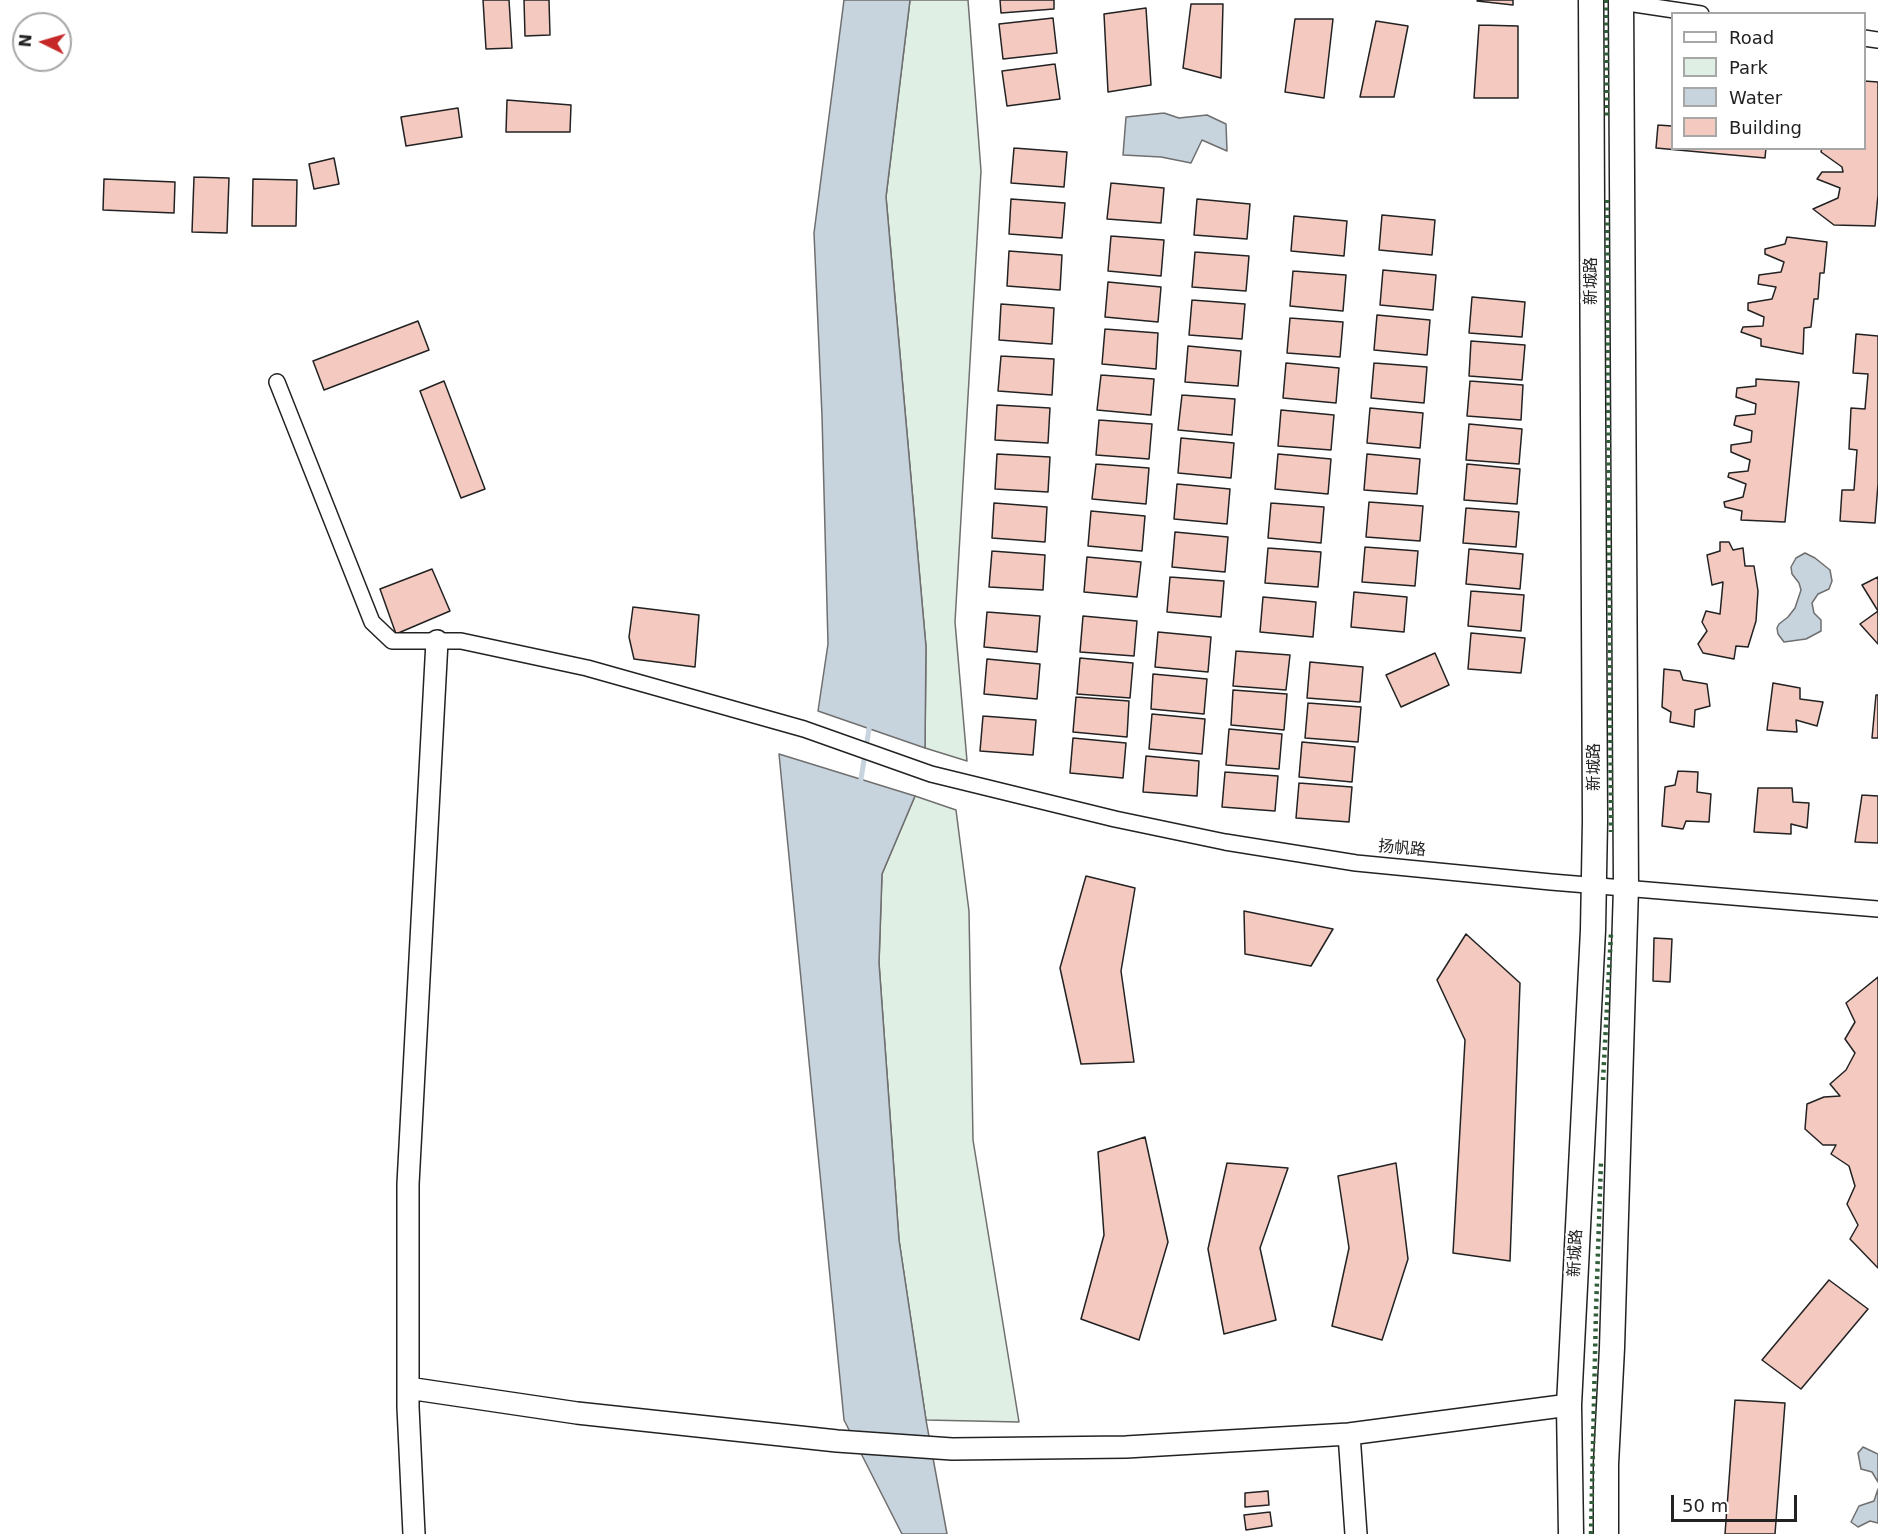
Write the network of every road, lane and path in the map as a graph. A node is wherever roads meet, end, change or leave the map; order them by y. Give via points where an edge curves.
1 (1591, 0) edge
2 (1621, 1) edge
3 (1689, 12) edge
4 (277, 381) dead end
5 (437, 640) junction
6 (1593, 885) junction
7 (1626, 887) junction
8 (1878, 909) edge
9 (408, 1388) junction
10 (1569, 1405) junction
11 (1349, 1434) junction
12 (414, 1534) edge
13 (1356, 1534) edge
14 (1571, 1534) edge
15 (1606, 1534) edge

1 - 6 main road, 新城路
2 - 3 street
2 - 7 main road, 新城路
4 - 5 street, 扬帆路 via 372,622 392,641
5 - 6 street, 扬帆路 via 461,640 587,668 804,729 931,774 1115,819 1356,863
5 - 9 street via 408,1184
6 - 7 street, 扬帆路
6 - 10 main road, 新城路
7 - 8 street, 扬帆路
7 - 15 main road, 新城路
9 - 11 street via 577,1413 837,1441 952,1449 1126,1447
9 - 12 street
10 - 11 street
10 - 14 main road, 新城路
11 - 13 street

